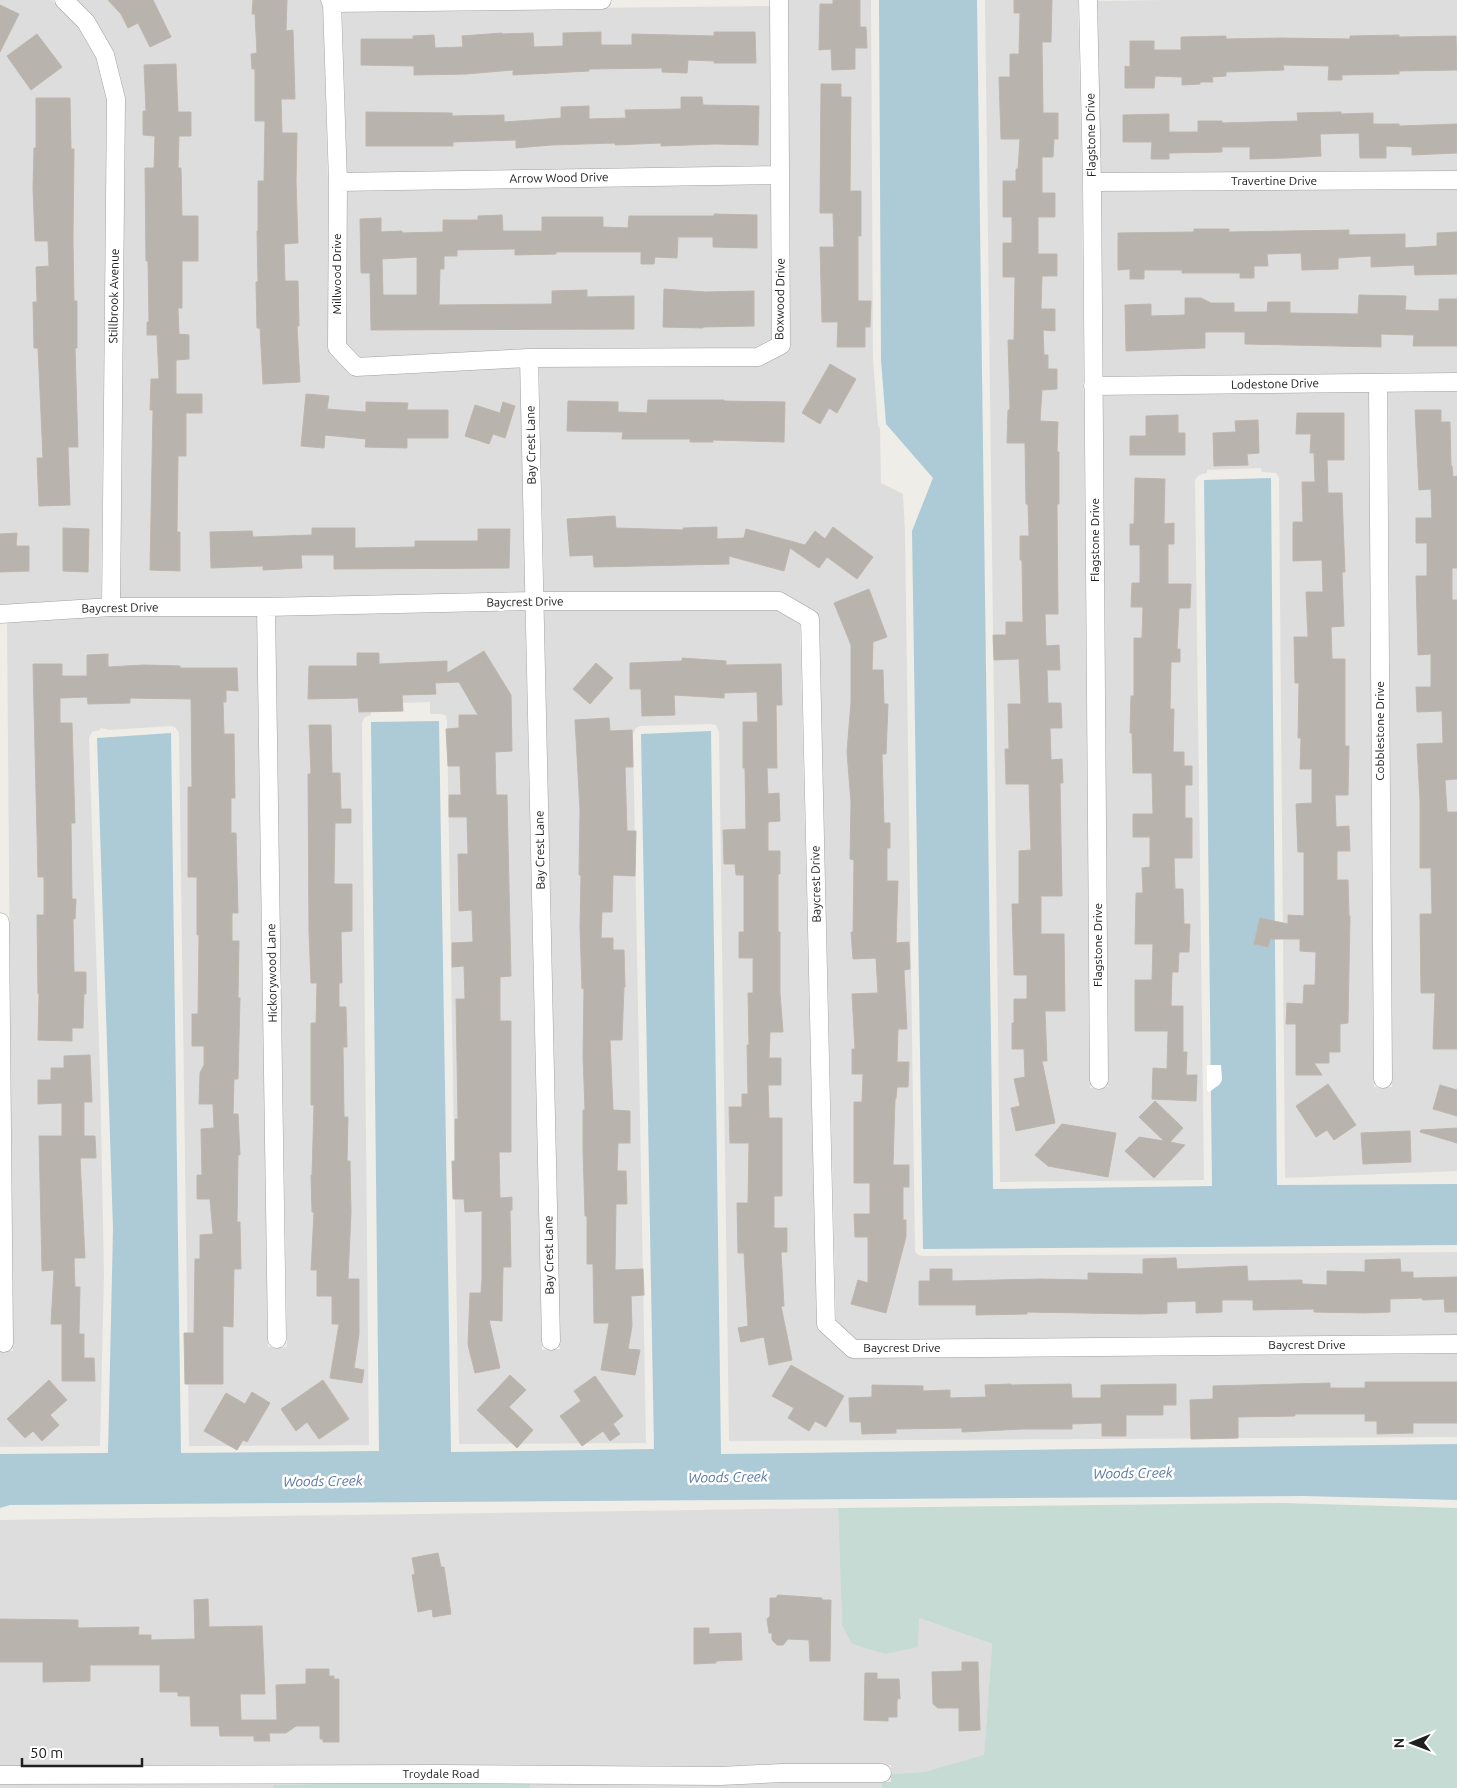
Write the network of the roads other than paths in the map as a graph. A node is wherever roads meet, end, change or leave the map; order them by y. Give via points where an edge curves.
1 (64, 0) edge
2 (602, 0) edge
3 (779, 0) edge
4 (1088, 0) edge
5 (331, 2) edge
6 (780, 175) junction
7 (1457, 180) edge
8 (338, 182) junction
9 (1092, 182) junction
10 (529, 358) junction
11 (1457, 382) edge
12 (1378, 383) junction
13 (1093, 386) junction
14 (535, 601) junction
15 (111, 607) junction
16 (266, 607) junction
17 (0, 614) edge
18 (0, 922) edge
19 (1383, 1079) dead end
20 (1099, 1080) dead end
21 (278, 1339) dead end
22 (551, 1341) dead end
23 (4, 1343) dead end
24 (1457, 1344) edge
25 (882, 1773) dead end
26 (0, 1775) edge

1 - 15 street, Stillbrook Avenue via 86,22 105,55 116,99
2 - 5 street
3 - 6 street, Boxwood Drive
4 - 9 street, Flagstone Drive
5 - 8 street, Millwood Drive
6 - 8 street, Arrow Wood Drive
6 - 10 street, Boxwood Drive via 781,345 758,357
7 - 9 street, Travertine Drive
8 - 10 street, Millwood Drive via 337,348 356,368
9 - 13 street, Flagstone Drive
10 - 14 street, Bay Crest Lane
11 - 12 street, Lodestone Drive
12 - 13 street, Lodestone Drive
12 - 19 street, Cobblestone Drive
13 - 20 street, Flagstone Drive
14 - 16 street, Baycrest Drive
14 - 22 street, Bay Crest Lane
14 - 24 street, Baycrest Drive via 779,601 810,619 826,1324 853,1349
15 - 16 street, Baycrest Drive
15 - 17 street, Baycrest Drive
16 - 21 street, Hickorywood Lane
18 - 23 street
25 - 26 street, Troydale Road via 720,1776

